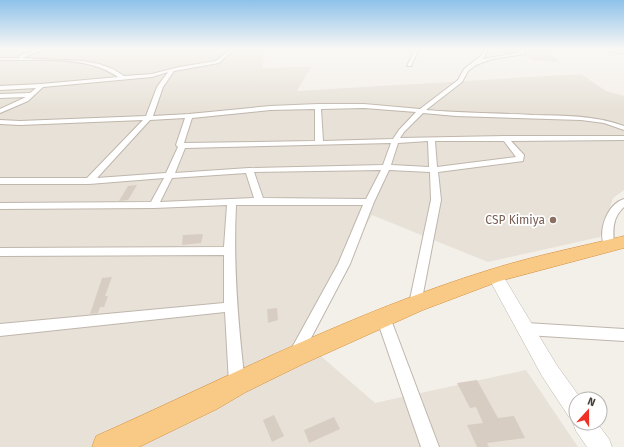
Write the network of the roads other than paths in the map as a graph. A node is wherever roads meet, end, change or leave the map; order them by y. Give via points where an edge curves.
1 (112, 70) edge
2 (172, 70) joint
3 (466, 70) edge
4 (122, 78) junction
5 (41, 86) junction
6 (0, 88) edge
7 (33, 95) junction
8 (0, 96) edge
9 (318, 106) junction
10 (0, 111) edge
11 (420, 111) junction
12 (189, 116) junction
13 (149, 118) junction
14 (0, 122) edge
15 (624, 128) edge
16 (505, 138) junction
17 (624, 138) edge
18 (431, 139) junction
19 (395, 141) junction
20 (319, 143) junction
21 (182, 146) junction
22 (386, 168) junction
23 (249, 170) junction
24 (434, 170) junction
25 (169, 176) junction
26 (0, 181) edge
27 (89, 181) junction
28 (259, 201) junction
29 (232, 202) junction
30 (369, 202) junction
31 (624, 202) edge
32 (154, 205) junction
33 (0, 206) edge
34 (616, 244) edge
35 (228, 251) junction
36 (0, 252) edge
37 (496, 275) junction
38 (415, 304) junction
39 (230, 307) junction
40 (383, 317) junction
41 (526, 329) junction
42 (0, 330) edge
43 (624, 335) edge
44 (294, 356) junction
45 (237, 383) junction
46 (568, 398) edge
47 (590, 431) edge
48 (107, 447) edge
49 (430, 447) edge
50 (602, 447) edge

1 - 4 street
2 - 4 street
2 - 13 street via 160,87
3 - 11 street via 460,81
4 - 5 street
5 - 6 street
5 - 7 street
7 - 8 street
7 - 10 street
9 - 11 street via 364,106
9 - 12 street
9 - 20 street
11 - 15 street via 581,118 605,121
11 - 19 street
12 - 13 street
12 - 21 street via 180,145
13 - 14 street
13 - 27 street
16 - 17 street
16 - 18 street
16 - 24 street via 520,155 520,159
18 - 19 street
18 - 24 street
19 - 20 street
19 - 22 street
20 - 21 street
21 - 25 street
22 - 23 street
22 - 24 street
22 - 30 street
23 - 25 street
23 - 28 street
24 - 38 street via 435,210
25 - 27 street
25 - 32 street
26 - 27 street
28 - 29 street
28 - 30 street
29 - 32 street
29 - 35 street
30 - 44 street via 344,264
31 - 34 street via 614,210 607,225
32 - 33 street
34 - 37 highway
35 - 36 street
35 - 39 street
37 - 38 highway
37 - 41 street
38 - 40 highway
39 - 42 street
39 - 45 street
40 - 44 highway
40 - 49 street
41 - 43 street
41 - 46 street
44 - 45 highway
45 - 48 highway via 207,400
47 - 50 street

